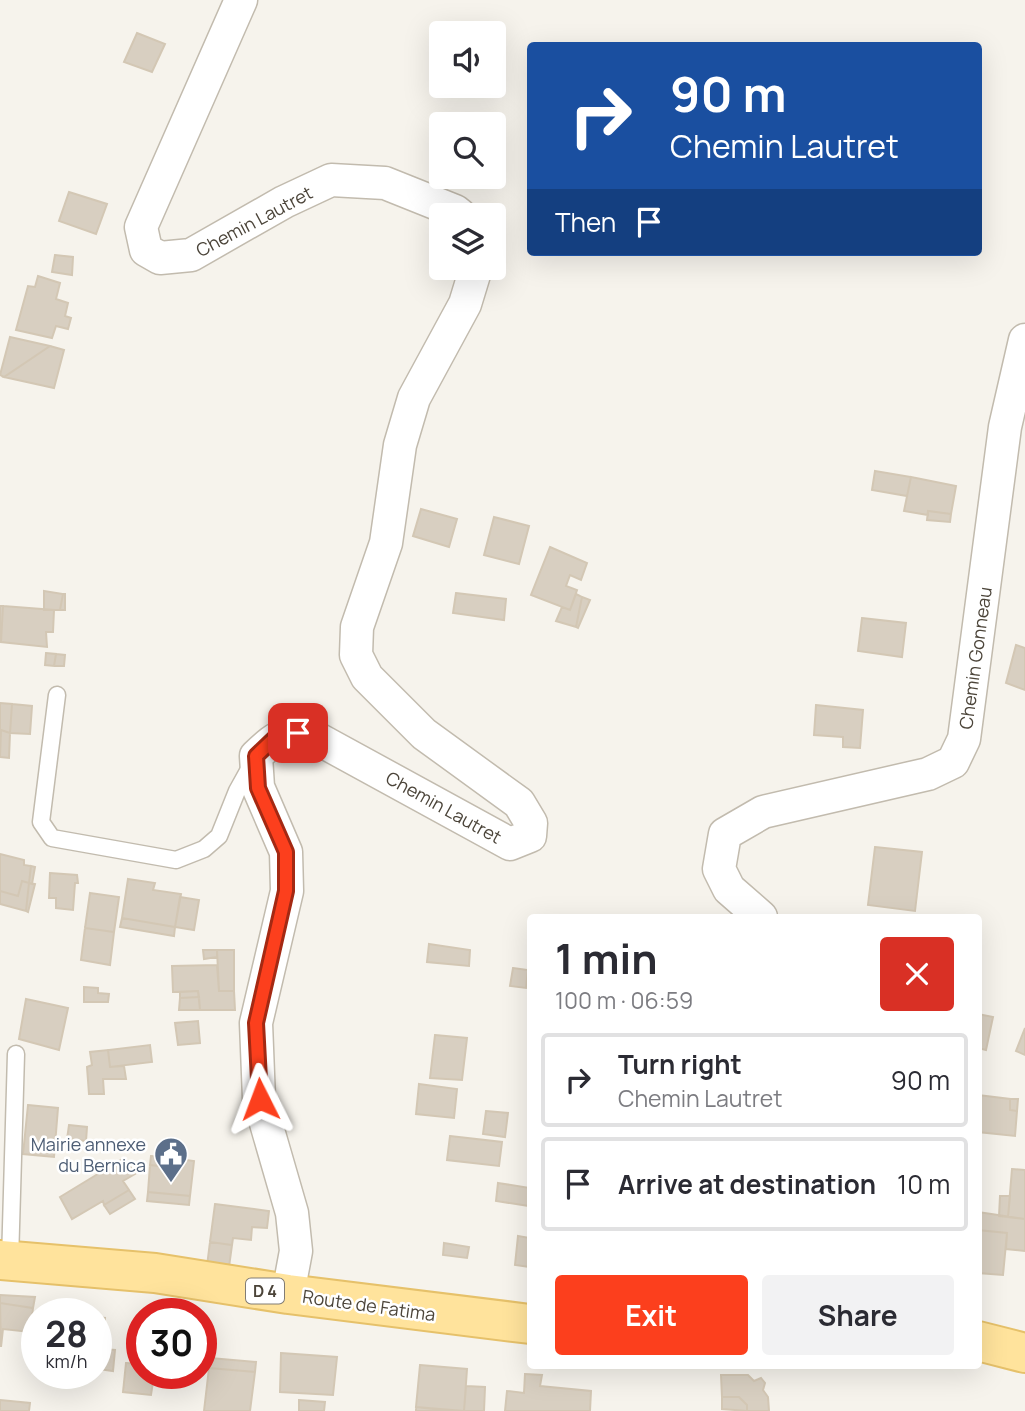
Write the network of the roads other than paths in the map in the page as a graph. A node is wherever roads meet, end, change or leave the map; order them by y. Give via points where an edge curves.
1 (241, 0) edge
2 (435, 203) edge
3 (472, 280) edge
4 (1025, 340) edge
5 (57, 695) dead end
6 (256, 756) junction
7 (758, 914) edge
8 (16, 1054) dead end
9 (5, 1261) edge
10 (288, 1294) junction
11 (527, 1324) edge
12 (982, 1342) edge
13 (1025, 1353) edge

1 - 2 street, Chemin Lautret via 141,227 146,250 160,258 191,255 331,180 385,183
3 - 6 street, Chemin Lautret via 465,304 414,398 400,445 386,543 357,627 356,655 367,677 424,734 519,803 531,823 530,836 510,844 320,740 298,733 277,736
4 - 7 street, Chemin Gonneau via 1005,427 959,750 953,762 928,774 763,812 725,834 719,869 729,889
5 - 6 lane via 41,822 52,838 176,860 204,849 219,836
6 - 10 street via 258,788 286,852 286,891 256,1023 260,1099 292,1213 296,1251
8 - 9 lane
9 - 10 main road, Route de Fatima / D 4 via 155,1273
10 - 11 main road, Route de Fatima / D 4
12 - 13 main road

